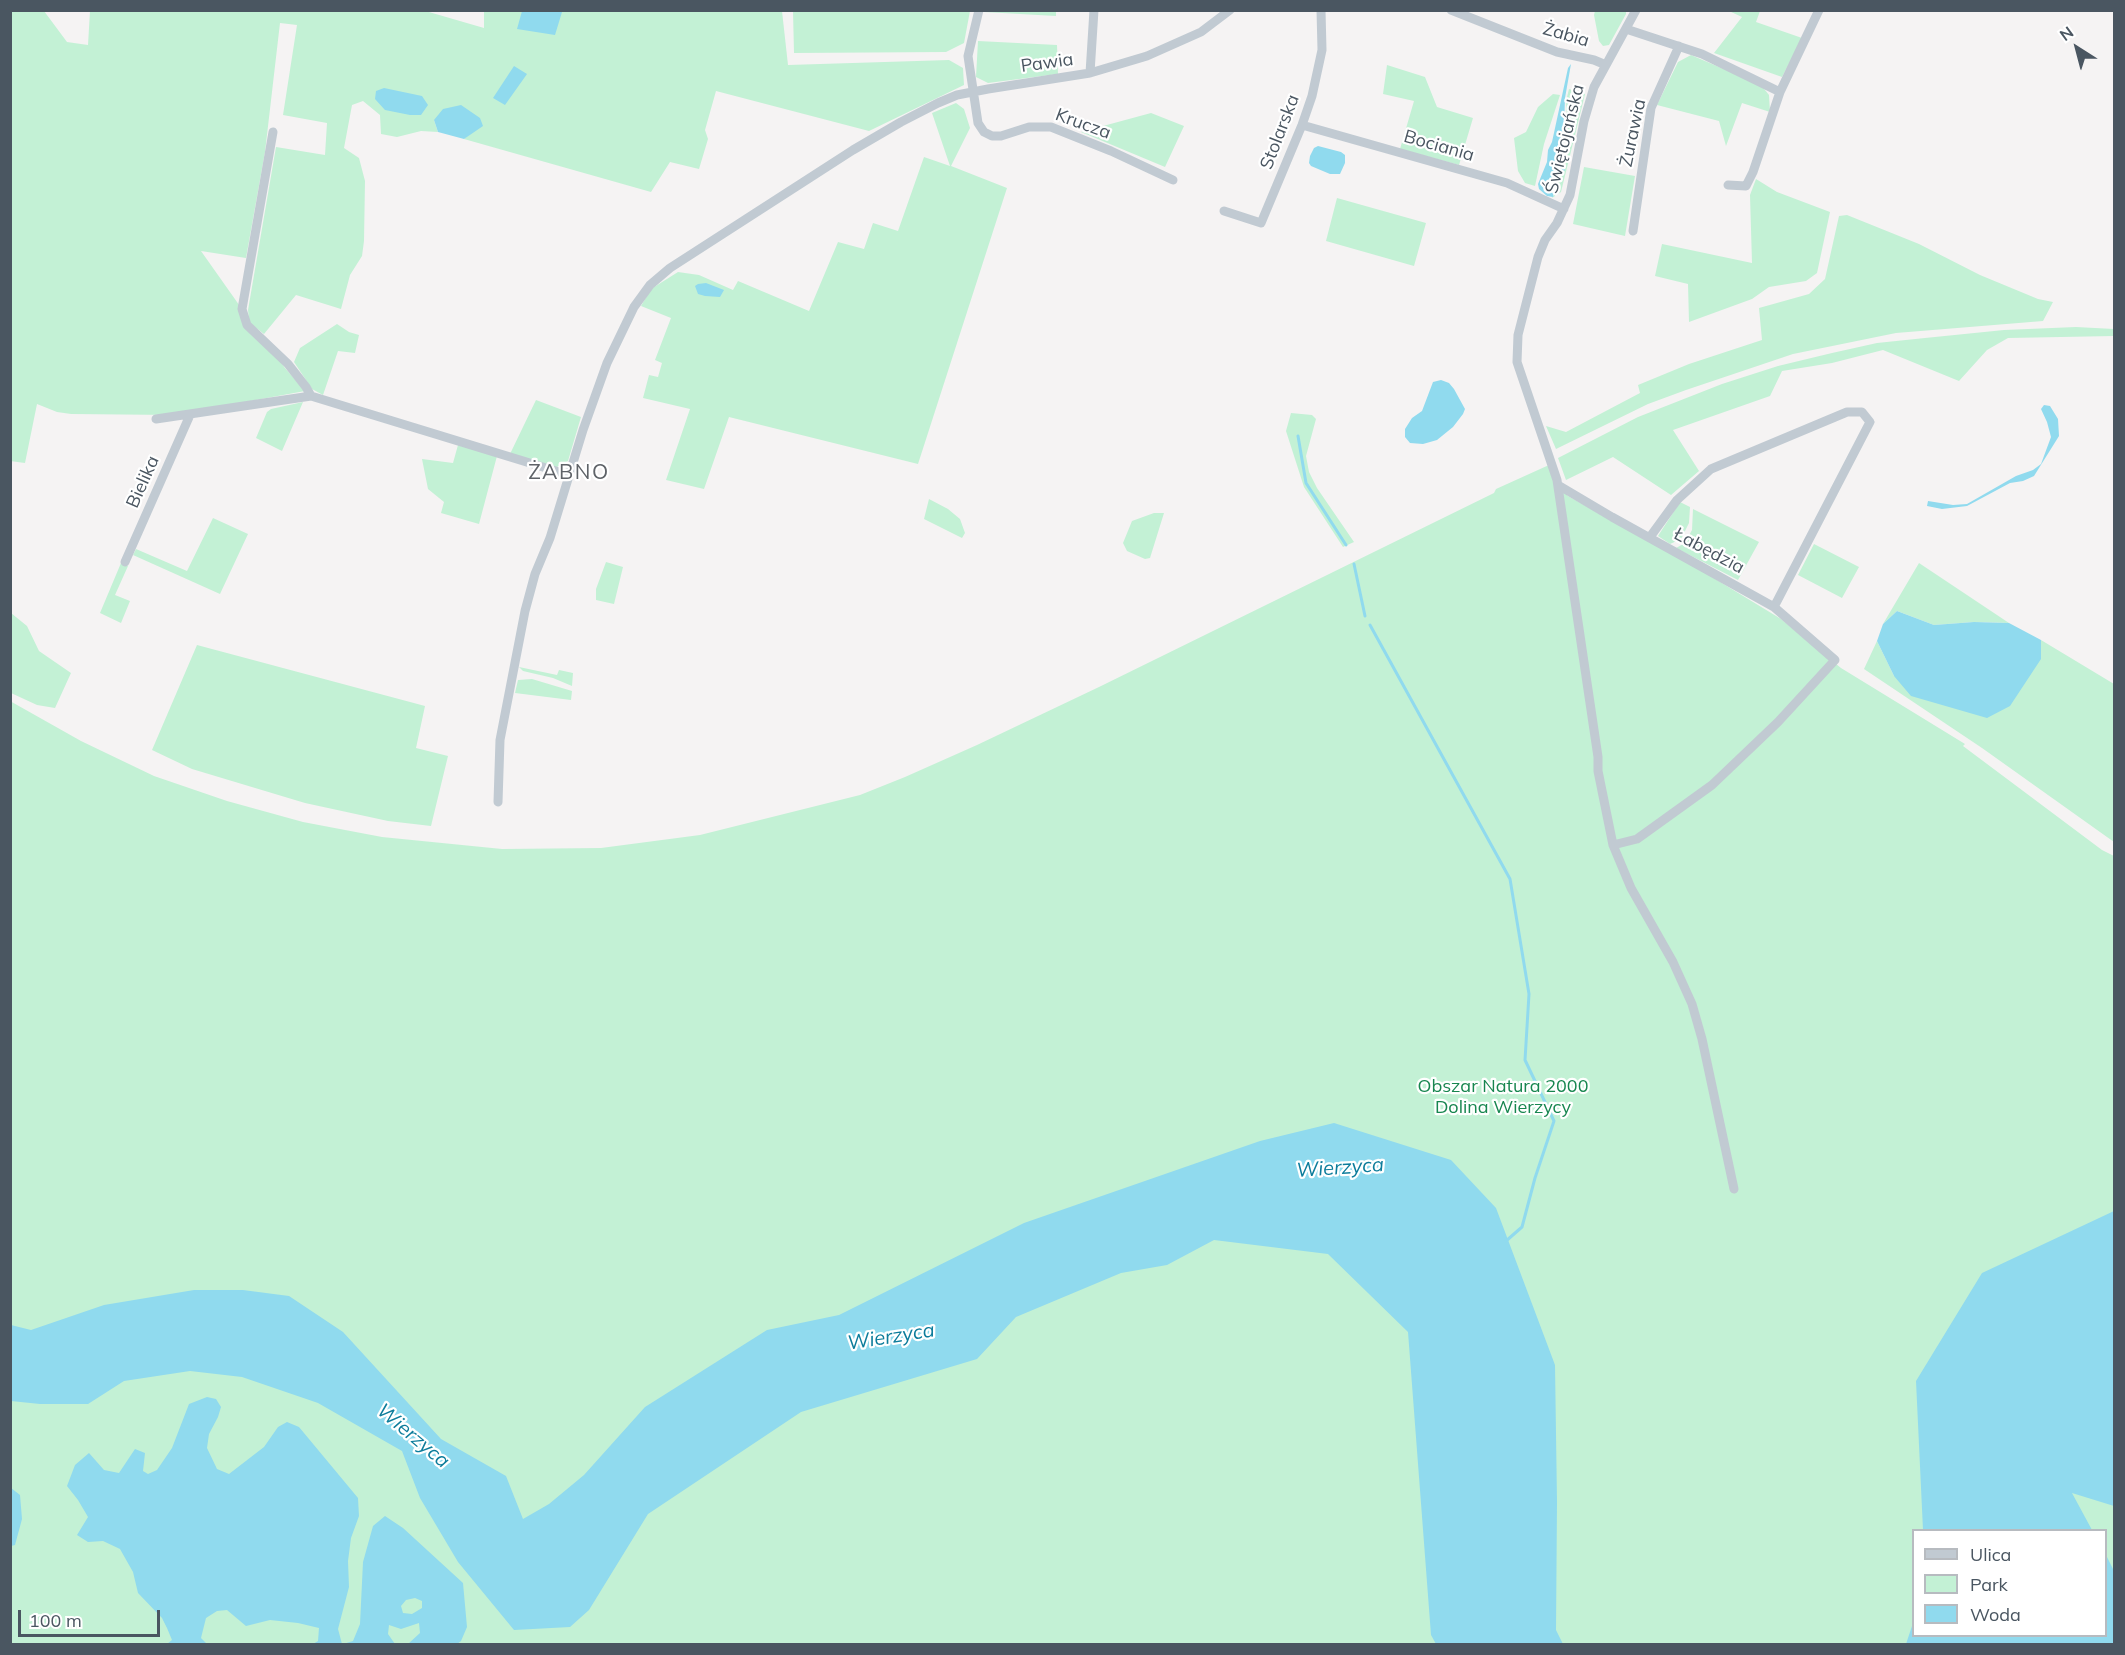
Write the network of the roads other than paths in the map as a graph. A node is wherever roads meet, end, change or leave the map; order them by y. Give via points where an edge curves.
1 (979, 10) edge
2 (1094, 10) edge
3 (1230, 10) edge
4 (1321, 10) edge
5 (1451, 10) edge
6 (1636, 10) edge
7 (1819, 10) edge
8 (1626, 29) junction
9 (1679, 46) junction
10 (1606, 65) junction
11 (1090, 73) junction
12 (974, 92) junction
13 (1780, 92) junction
14 (1302, 125) junction
15 (273, 132) dead end
16 (1173, 180) dead end
17 (1728, 185) dead end
18 (1564, 209) junction
19 (1224, 211) dead end
20 (1633, 231) dead end
21 (311, 396) junction
22 (190, 415) junction
23 (156, 419) dead end
24 (569, 476) junction
25 (1558, 485) junction
26 (1650, 537) junction
27 (125, 562) dead end
28 (1774, 607) junction
29 (498, 802) dead end
30 (1613, 845) junction
31 (1734, 1190) dead end

1 - 12 street via 968,56
2 - 11 street
3 - 11 street, Pawia via 1201,32 1170,47
4 - 14 street, Stolarska via 1322,50
5 - 10 street, Żabia via 1557,52
6 - 8 street, Świętojańska
7 - 13 street
8 - 9 street
8 - 10 street, Świętojańska
9 - 13 street
9 - 20 street, Żurawia via 1651,108
10 - 18 street, Świętojańska via 1589,100
11 - 12 street, Pawia
12 - 16 street, Krucza via 978,123 988,134 1001,136 1029,128 1052,127
12 - 24 street, Pawia via 939,103 866,141 670,268 650,285 634,307 607,363
13 - 17 street via 1746,186
14 - 18 street, Bociania via 1507,183
14 - 19 street, Stolarska via 1261,223
15 - 21 street via 242,309 247,325 288,364
18 - 25 street, Świętojańska via 1538,257 1516,346 1519,372
21 - 22 street
21 - 24 street
22 - 23 street
22 - 27 street, Bielika
24 - 29 street, Pawia via 525,611 500,740
25 - 26 street, Łabędzia
25 - 30 street, Świętojańska via 1598,771
26 - 28 street, Łabędzia
26 - 28 street via 1677,500 1711,469 1847,412 1862,412 1870,422
28 - 30 street, Łabędzia via 1835,660 1712,785 1637,839
30 - 31 street, Świętojańska via 1631,888 1692,1004

